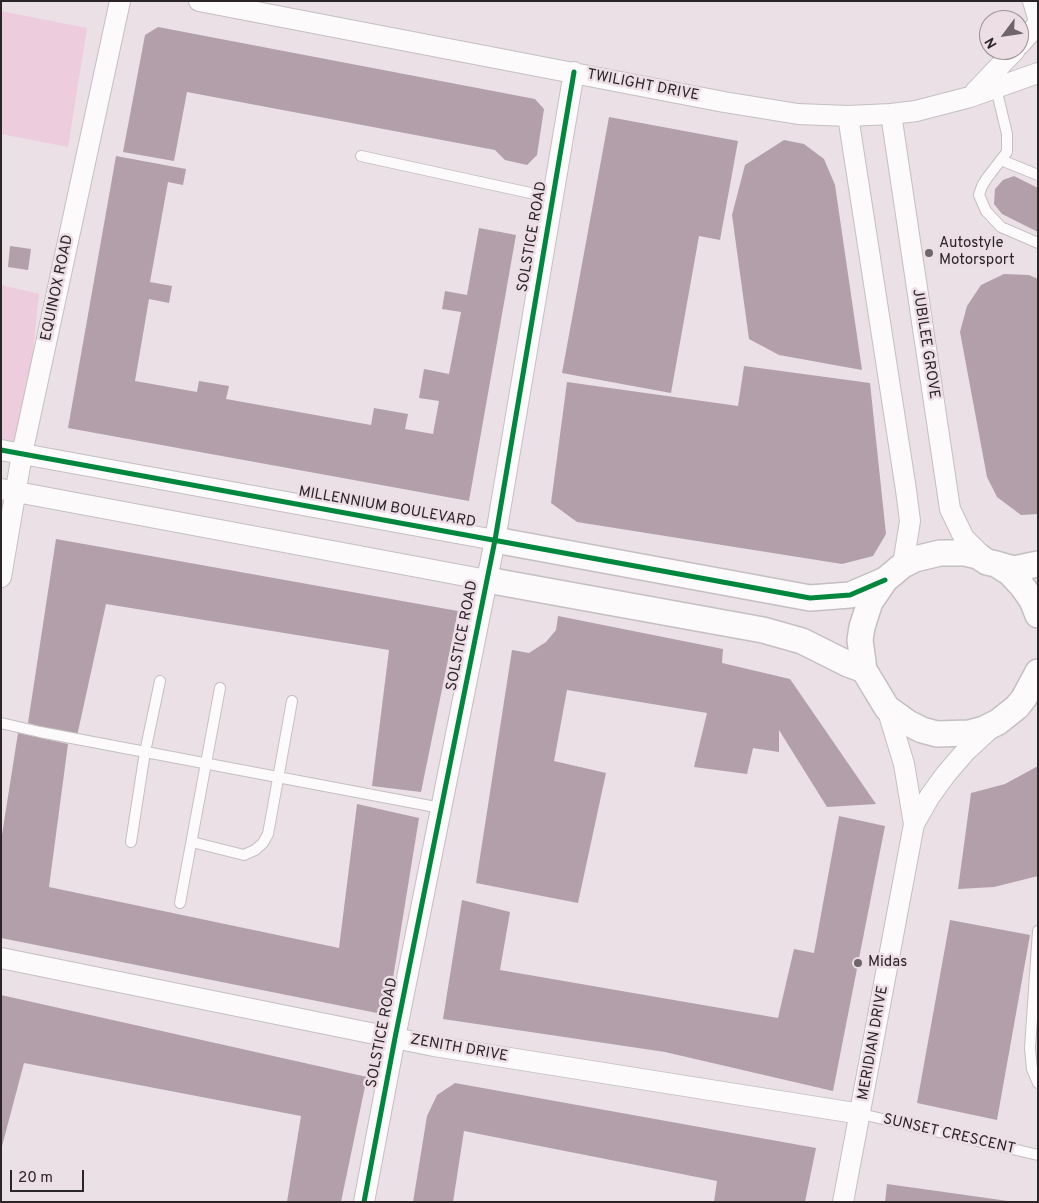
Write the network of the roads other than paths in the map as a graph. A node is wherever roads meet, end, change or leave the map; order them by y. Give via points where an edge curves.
1 (120, 1) edge
2 (199, 1) edge
3 (1032, 1) edge
4 (247, 6) edge
5 (1038, 18) edge
6 (1038, 24) edge
7 (1029, 34) edge
8 (1006, 60) edge
9 (574, 72) junction
10 (1038, 73) edge
11 (996, 88) junction
12 (970, 97) junction
13 (891, 114) junction
14 (848, 116) junction
15 (361, 156) dead end
16 (1001, 160) junction
17 (1038, 175) edge
18 (552, 198) junction
19 (1038, 243) edge
20 (1, 450) edge
21 (22, 454) junction
22 (8, 491) edge
23 (495, 540) junction
24 (992, 563) junction
25 (1038, 564) edge
26 (894, 573) junction
27 (1, 577) edge
28 (487, 580) junction
29 (1038, 615) edge
30 (864, 670) junction
31 (1038, 672) edge
32 (160, 681) dead end
33 (220, 688) dead end
34 (292, 701) dead end
35 (887, 708) junction
36 (998, 722) junction
37 (1, 723) edge
38 (146, 752) junction
39 (207, 763) junction
40 (278, 776) junction
41 (441, 808) junction
42 (914, 824) junction
43 (130, 842) dead end
44 (192, 842) junction
45 (180, 903) dead end
46 (1038, 931) edge
47 (1, 958) edge
48 (1034, 1028) edge
49 (395, 1038) junction
50 (1038, 1083) edge
51 (861, 1114) junction
52 (1038, 1155) edge
53 (364, 1202) edge
54 (843, 1202) edge

1 - 21 street, EQUINOX ROAD
2 - 4 street, TWILIGHT DRIVE
3 - 5 street
4 - 9 street, TWILIGHT DRIVE
6 - 7 street
8 - 12 street, TWILIGHT DRIVE
9 - 14 street, TWILIGHT DRIVE via 798,114
9 - 18 street, SOLSTICE ROAD
10 - 11 street, TWILIGHT DRIVE
11 - 12 street, TWILIGHT DRIVE
11 - 16 lane via 1007,134 1006,152
12 - 13 street, TWILIGHT DRIVE
13 - 14 street, TWILIGHT DRIVE
13 - 24 street, JUBILEE GROVE via 950,509 964,538
14 - 26 street via 910,521
15 - 18 lane
16 - 17 lane
16 - 19 lane via 982,186 979,195 982,203 1001,227
18 - 23 street, SOLSTICE ROAD
20 - 21 street, MILLENNIUM BOULEVARD
21 - 22 street, EQUINOX ROAD
21 - 23 street, MILLENNIUM BOULEVARD
22 - 27 street, EQUINOX ROAD
22 - 28 street
23 - 26 street, MILLENNIUM BOULEVARD via 810,598 850,595
23 - 28 street, SOLSTICE ROAD
24 - 25 street via 1014,569
24 - 26 street, MILLENNIUM BOULEVARD via 978,556 952,552 927,555
24 - 29 street, MILLENNIUM BOULEVARD via 1010,573 1022,586
26 - 30 street via 870,602 862,627
28 - 30 street via 763,630 802,641
28 - 41 street, SOLSTICE ROAD
30 - 35 street
31 - 36 street via 1017,707
32 - 38 lane
33 - 39 lane
34 - 40 lane
35 - 36 street via 908,723 937,734 969,733
35 - 42 street, MERIDIAN DRIVE via 904,764
36 - 42 street, MERIDIAN DRIVE via 964,752
37 - 38 lane
38 - 39 lane
38 - 43 lane
39 - 40 lane
39 - 44 lane
40 - 41 lane
40 - 44 lane via 268,834 255,850 244,855
41 - 49 street, SOLSTICE ROAD
42 - 51 street, MERIDIAN DRIVE
44 - 45 lane
46 - 48 lane
47 - 49 street, ZENITH DRIVE
48 - 50 lane via 1030,1048 1032,1069
49 - 51 street, ZENITH DRIVE
49 - 53 street, SOLSTICE ROAD
51 - 52 lane, SUNSET CRESCENT
51 - 54 street, MERIDIAN DRIVE

